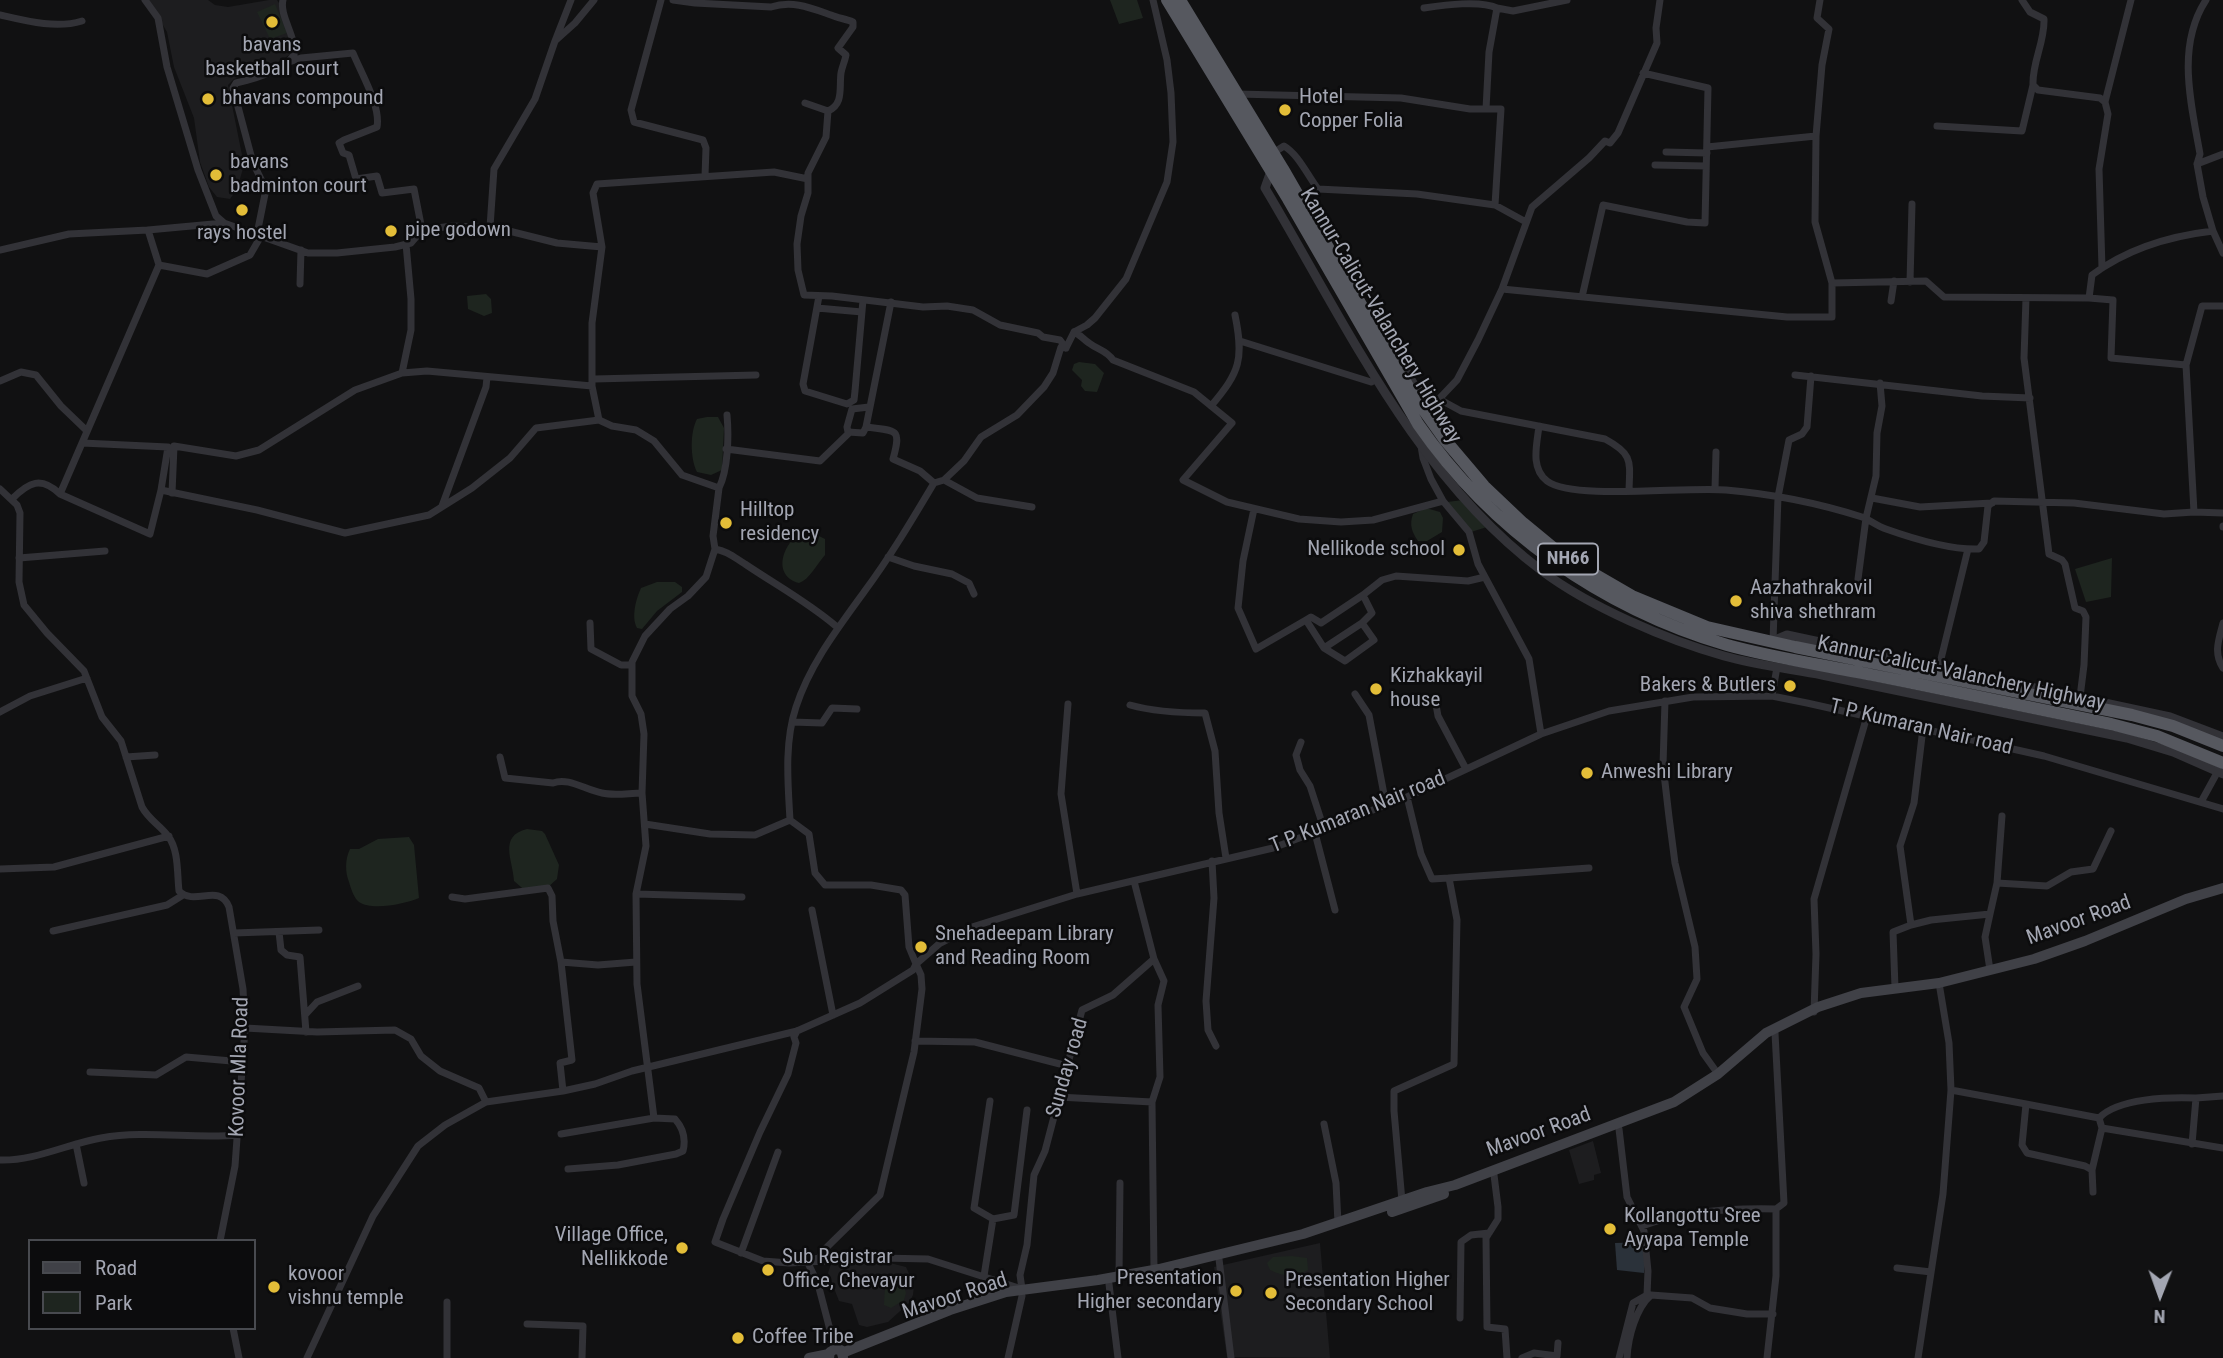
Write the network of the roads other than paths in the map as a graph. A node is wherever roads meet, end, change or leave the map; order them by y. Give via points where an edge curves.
1 (145, 0) edge
2 (283, 0) edge
3 (571, 0) edge
4 (594, 0) edge
5 (661, 0) edge
6 (673, 0) edge
7 (1153, 0) edge
8 (1167, 0) edge
9 (1180, 0) edge
10 (1567, 0) edge
11 (1660, 0) edge
12 (1820, 0) edge
13 (2022, 0) edge
14 (2131, 0) edge
15 (2206, 0) edge
16 (1424, 8) dead end
17 (1497, 8) junction
18 (0, 15) edge
19 (82, 21) dead end
20 (555, 41) junction
21 (289, 62) junction
22 (1643, 73) junction
23 (2033, 85) junction
24 (1237, 94) junction
25 (2105, 102) junction
26 (805, 103) dead end
27 (1486, 109) junction
28 (828, 111) junction
29 (1937, 126) dead end
30 (1816, 136) junction
31 (1707, 150) junction
32 (1666, 152) dead end
33 (1273, 153) junction
34 (2223, 155) edge
35 (2197, 164) junction
36 (1655, 165) dead end
37 (1706, 166) junction
38 (1270, 171) junction
39 (705, 176) junction
40 (808, 179) junction
41 (1912, 204) dead end
42 (1495, 205) junction
43 (1526, 222) junction
44 (225, 223) junction
45 (490, 227) junction
46 (148, 230) junction
47 (422, 230) junction
48 (2213, 231) junction
49 (259, 235) junction
50 (406, 244) junction
51 (602, 247) junction
52 (2222, 249) edge
53 (0, 250) edge
54 (301, 250) junction
55 (159, 265) junction
56 (2102, 268) junction
57 (1894, 281) junction
58 (1910, 282) junction
59 (1832, 283) junction
60 (300, 284) dead end
61 (1502, 289) junction
62 (819, 296) junction
63 (1582, 297) junction
64 (2026, 298) junction
65 (2089, 298) junction
66 (863, 300) junction
67 (1891, 301) dead end
68 (891, 302) junction
69 (2223, 306) edge
70 (817, 307) junction
71 (862, 312) junction
72 (1235, 315) dead end
73 (1074, 332) junction
74 (1240, 341) junction
75 (1066, 348) junction
76 (2186, 365) junction
77 (1397, 368) junction
78 (402, 373) junction
79 (756, 375) dead end
80 (1795, 375) dead end
81 (487, 376) junction
82 (1811, 376) junction
83 (1377, 379) junction
84 (0, 381) edge
85 (593, 383) junction
86 (1880, 383) junction
87 (2030, 398) junction
88 (1439, 399) junction
89 (1211, 406) junction
90 (869, 407) junction
91 (727, 415) dead end
92 (599, 420) junction
93 (1539, 426) junction
94 (866, 427) junction
95 (87, 431) junction
96 (850, 432) junction
97 (82, 443) junction
98 (1421, 446) junction
99 (726, 449) junction
100 (1716, 452) dead end
101 (944, 480) junction
102 (934, 483) junction
103 (719, 488) junction
104 (0, 489) edge
105 (1714, 489) junction
106 (1629, 490) junction
107 (161, 491) junction
108 (172, 493) junction
109 (60, 494) junction
110 (1778, 496) junction
111 (1872, 498) junction
112 (12, 499) junction
113 (1443, 501) junction
114 (2044, 502) junction
115 (1992, 503) junction
116 (442, 507) junction
117 (1032, 507) dead end
118 (1254, 509) junction
119 (2193, 512) junction
120 (2223, 513) edge
121 (1866, 518) junction
122 (715, 549) junction
123 (1968, 549) junction
124 (106, 551) dead end
125 (888, 557) junction
126 (19, 558) junction
127 (1485, 577) junction
128 (1858, 579) dead end
129 (974, 594) dead end
130 (1363, 595) junction
131 (1306, 620) junction
132 (590, 623) dead end
133 (2223, 623) edge
134 (1362, 624) junction
135 (836, 627) junction
136 (1773, 641) junction
137 (1324, 648) junction
138 (1812, 663) junction
139 (1940, 663) dead end
140 (632, 665) junction
141 (1777, 667) junction
142 (2223, 668) edge
143 (1822, 675) junction
144 (87, 678) junction
145 (1355, 694) dead end
146 (1772, 696) junction
147 (2080, 696) junction
148 (1435, 699) dead end
149 (1665, 701) junction
150 (1068, 704) dead end
151 (1130, 705) dead end
152 (858, 709) dead end
153 (0, 712) edge
154 (1867, 716) junction
155 (792, 722) junction
156 (1923, 729) junction
157 (1541, 734) junction
158 (2223, 737) edge
159 (1301, 742) dead end
160 (2223, 746) edge
161 (155, 755) dead end
162 (126, 757) junction
163 (500, 757) dead end
164 (1466, 769) junction
165 (2221, 769) edge
166 (642, 793) junction
167 (1407, 797) junction
168 (2201, 802) junction
169 (1387, 805) junction
170 (2223, 809) edge
171 (2002, 816) dead end
172 (790, 820) junction
173 (645, 824) junction
174 (1324, 829) junction
175 (2111, 831) dead end
176 (1315, 833) junction
177 (169, 836) junction
178 (1226, 858) junction
179 (1212, 861) junction
180 (0, 869) edge
181 (1589, 869) dead end
182 (1449, 878) junction
183 (1134, 881) junction
184 (1997, 883) junction
185 (2223, 888) edge
186 (2223, 893) edge
187 (636, 894) junction
188 (1077, 894) junction
189 (183, 895) junction
190 (452, 897) dead end
191 (742, 897) dead end
192 (1335, 910) dead end
193 (812, 911) dead end
194 (1990, 914) junction
195 (1911, 925) junction
196 (319, 930) dead end
197 (53, 931) dead end
198 (279, 932) junction
199 (234, 933) junction
200 (1154, 960) junction
201 (561, 962) junction
202 (636, 962) junction
203 (916, 964) junction
204 (1990, 970) junction
205 (358, 986) dead end
206 (1939, 986) junction
207 (1895, 988) junction
208 (1813, 1011) junction
209 (305, 1015) junction
210 (833, 1015) junction
211 (245, 1028) junction
212 (797, 1031) junction
213 (306, 1032) junction
214 (1775, 1033) junction
215 (915, 1041) junction
216 (1216, 1045) dead end
217 (243, 1062) junction
218 (1060, 1064) dead end
219 (649, 1067) junction
220 (90, 1072) dead end
221 (1717, 1074) junction
222 (1951, 1090) junction
223 (563, 1091) junction
224 (2223, 1096) edge
225 (1058, 1097) junction
226 (2196, 1098) junction
227 (990, 1101) dead end
228 (486, 1102) junction
229 (1152, 1102) junction
230 (2026, 1104) junction
231 (1027, 1110) dead end
232 (654, 1118) junction
233 (2099, 1118) junction
234 (1324, 1124) dead end
235 (2102, 1128) junction
236 (1619, 1129) junction
237 (561, 1134) dead end
238 (238, 1135) junction
239 (76, 1144) junction
240 (2192, 1144) junction
241 (2223, 1148) edge
242 (778, 1152) dead end
243 (0, 1160) edge
244 (568, 1169) dead end
245 (2092, 1170) junction
246 (1494, 1175) junction
247 (84, 1183) dead end
248 (1120, 1183) dead end
249 (2093, 1192) dead end
250 (1402, 1201) junction
251 (1776, 1209) junction
252 (993, 1219) junction
253 (1338, 1223) junction
254 (1642, 1226) junction
255 (1489, 1233) junction
256 (220, 1239) edge
257 (741, 1253) junction
258 (1219, 1259) junction
259 (807, 1261) junction
260 (1898, 1268) dead end
261 (1154, 1270) junction
262 (1931, 1272) junction
263 (984, 1276) junction
264 (1119, 1277) junction
265 (1109, 1284) junction
266 (1022, 1292) junction
267 (447, 1302) dead end
268 (1773, 1314) junction
269 (1460, 1318) dead end
270 (527, 1324) dead end
271 (233, 1330) edge
272 (1558, 1343) dead end
273 (837, 1355) edge
274 (239, 1358) edge
275 (307, 1358) edge
276 (447, 1358) edge
277 (582, 1358) edge
278 (809, 1358) edge
279 (1008, 1358) edge
280 (1118, 1358) edge
281 (1231, 1358) edge
282 (1507, 1358) edge
283 (1522, 1358) edge
284 (1619, 1358) edge
285 (1627, 1358) edge
286 (1767, 1358) edge
287 (1918, 1358) edge

1 - 44 street via 158,18 167,67 198,170 216,216
2 - 21 street via 295,51
3 - 20 street
4 - 20 street
5 - 39 street via 631,110 634,122 703,140
6 - 28 street via 771,7 804,2 853,22 838,48 846,55 838,102
7 - 73 street via 1171,93 1173,142 1167,182 1126,279 1096,318
8 - 38 highway, Kannur-Calicut-Valanchery Highway / NH66
9 - 24 highway, Kannur-Calicut-Valanchery Highway / NH66
10 - 17 street via 1513,11
11 - 22 street via 1657,43
12 - 30 street via 1817,18 1829,29 1829,37
13 - 23 street via 2029,12 2044,19
14 - 25 street
15 - 35 street via 2196,15 2188,67 2200,154
16 - 17 street via 1480,0
17 - 27 street
18 - 19 street via 54,24
20 - 45 street via 535,99 494,169
21 - 47 street via 353,53 379,118 377,127 339,143 341,149 349,155 356,179 377,176 382,193 414,189
21 - 49 street via 234,85 252,160 266,189
22 - 31 street via 1707,88
22 - 43 street via 1618,133 1532,207
23 - 25 street via 2038,90
23 - 29 street via 2022,131
24 - 27 street via 1401,99
24 - 33 highway, Kannur-Calicut-Valanchery Highway / NH66
25 - 56 street via 2108,114 2099,169
26 - 28 street
27 - 42 street via 1501,109
28 - 40 street via 826,137
30 - 31 street
30 - 59 street via 1815,222
31 - 32 street
31 - 37 street
33 - 42 street via 1284,146 1293,151 1318,189 1418,194
33 - 77 highway, Kannur-Calicut-Valanchery Highway / NH66
34 - 35 street
35 - 48 street
36 - 37 street
37 - 63 street via 1705,223 1602,205
38 - 83 street via 1265,188
38 - 138 highway, Kannur-Calicut-Valanchery Highway / NH66 via 1418,424 1441,457 1501,520 1574,576 1658,620 1728,645
39 - 40 street via 774,172
39 - 51 street via 597,184 593,193
40 - 62 street via 797,244 798,270 804,295
41 - 58 street
42 - 43 street
43 - 61 street
44 - 46 street
44 - 49 street
45 - 47 street
45 - 51 street via 558,243
46 - 53 street via 69,234
46 - 55 street
47 - 50 street
48 - 52 street
48 - 56 street via 2151,244
49 - 54 street
49 - 55 street via 250,255 207,274
50 - 54 street via 337,253
50 - 78 street via 411,330
51 - 85 street via 594,299
54 - 60 street
55 - 95 street
56 - 65 street via 2092,275
57 - 58 street
57 - 59 street
57 - 67 street
58 - 64 street via 1926,281 1944,297
59 - 63 street via 1832,317 1787,317
61 - 63 street
61 - 88 street via 1463,372
62 - 66 street
62 - 70 street
64 - 65 street
64 - 87 street
65 - 76 street via 2113,300 2111,358
66 - 68 street
66 - 71 street
68 - 75 street via 973,310 1000,325 1060,340
68 - 90 street
69 - 76 street via 2202,306
70 - 71 street
70 - 71 street via 805,391 847,404 854,400
72 - 74 street
73 - 75 street
73 - 89 street via 1107,351 1113,360 1194,392
74 - 83 street via 1371,382
74 - 89 street via 1232,382
75 - 101 street via 1061,347 1054,373 1029,404 981,437
76 - 119 street
77 - 88 street via 1406,369 1419,391
77 - 136 highway, Kannur-Calicut-Valanchery Highway / NH66 via 1445,440 1484,486 1563,556 1622,591 1674,614 1707,627
78 - 81 street
78 - 108 street via 355,390 260,450 236,456 174,446
79 - 85 street
80 - 82 street
81 - 85 street
81 - 116 street
82 - 86 street
82 - 110 street via 1807,427 1789,440
83 - 98 street
84 - 95 street via 21,372 36,375
85 - 92 street
86 - 87 street via 1982,397
86 - 111 street via 1882,406
87 - 114 street
88 - 93 street via 1461,411
89 - 118 street via 1232,423 1183,480 1227,502
90 - 94 street
90 - 96 street via 852,409
91 - 99 street
92 - 103 street via 636,430 654,441 682,475
92 - 116 street via 536,428 510,458
93 - 106 street via 1605,439 1622,449 1630,459
93 - 106 street via 1537,468 1546,480 1587,491
94 - 96 street via 863,433
94 - 102 street via 897,434 893,459
95 - 97 street
96 - 99 street via 820,461
97 - 107 street via 168,447
97 - 109 street
98 - 113 street
98 - 141 street via 1446,479 1515,549 1576,593 1682,642
99 - 103 street
100 - 105 street
101 - 102 street
101 - 117 street via 977,498
102 - 125 street
103 - 122 street
104 - 112 street
105 - 106 street
105 - 110 street
107 - 108 street
107 - 109 street via 149,534
108 - 116 street via 345,533 429,515
109 - 112 street via 38,482
110 - 121 street
110 - 136 street
111 - 115 street via 1920,508
111 - 121 street
112 - 126 street via 20,513
113 - 118 street via 1373,520 1341,522
113 - 127 street via 1469,532
114 - 115 street
114 - 119 street via 2164,514
114 - 147 street via 2049,554 2065,564 2075,608 2086,617
115 - 123 street via 1984,542 1979,549
118 - 131 street via 1238,608 1256,649
119 - 120 street
121 - 123 street via 1887,529
121 - 128 street
122 - 135 street via 776,582
122 - 140 street via 706,577 645,636
123 - 139 street
124 - 126 street
125 - 129 street via 953,574 970,583
125 - 135 street
126 - 144 street via 24,605
127 - 130 street via 1468,581 1396,576 1381,580
127 - 157 street via 1529,659
130 - 131 street via 1321,623 1311,617
130 - 134 street via 1372,613
131 - 137 street
132 - 140 street via 591,649 621,666
133 - 142 street via 2217,644 2217,659
134 - 137 street
134 - 137 street via 1374,640 1345,661
135 - 155 street via 808,676
136 - 147 street via 1787,635
136 - 160 highway, Kannur-Calicut-Valanchery Highway / NH66 via 2132,715
138 - 143 street
138 - 165 highway, Kannur-Calicut-Valanchery Highway / NH66 via 2111,724 2157,736
140 - 166 street via 632,696 644,734
141 - 143 street
141 - 146 street
143 - 165 street via 2127,738
144 - 153 street via 30,696
144 - 162 street via 102,717 121,741
145 - 169 street via 1369,715
146 - 149 street, T P Kumaran Nair road
146 - 154 street, T P Kumaran Nair road
147 - 158 street via 2170,717
148 - 164 street via 1438,716
149 - 157 street, T P Kumaran Nair road via 1609,711
149 - 221 street via 1667,804 1698,979 1684,1007
150 - 188 street via 1061,794
151 - 178 street via 1172,714 1205,713 1215,751
152 - 155 street via 832,708 822,723
154 - 156 street, T P Kumaran Nair road
154 - 208 street via 1814,899
155 - 172 street
156 - 168 street, T P Kumaran Nair road via 2044,756
156 - 195 street via 1914,803 1900,846
157 - 164 street, T P Kumaran Nair road
159 - 174 street via 1296,755
161 - 162 street
162 - 177 street via 147,817
163 - 166 street via 505,778 567,781 605,794
164 - 167 street, T P Kumaran Nair road
165 - 168 street
166 - 173 street
167 - 169 street, T P Kumaran Nair road
167 - 182 street via 1432,879
168 - 170 street, T P Kumaran Nair road
169 - 174 street, T P Kumaran Nair road
171 - 184 street
172 - 173 street via 755,835
172 - 203 street via 809,834 814,873 825,885 901,890
173 - 187 street via 646,846
174 - 176 street, T P Kumaran Nair road
175 - 184 street via 2093,869 2071,872 2047,886
176 - 178 street, T P Kumaran Nair road
176 - 192 street
177 - 180 street via 54,867
177 - 189 street
178 - 179 street, T P Kumaran Nair road
179 - 183 street, T P Kumaran Nair road
179 - 216 street via 1214,898 1206,1000 1208,1030
181 - 182 street
182 - 250 street via 1457,920 1454,1064 1394,1091
183 - 188 street, T P Kumaran Nair road
183 - 200 street
184 - 194 street
185 - 204 main road, Mavoor Road via 2034,959
186 - 206 main road, Mavoor Road via 2033,964
187 - 191 street
187 - 202 street
188 - 203 street, T P Kumaran Nair road via 972,927 939,944
189 - 197 street via 167,905
189 - 199 street, Kovoor Mla Road via 223,897
190 - 201 street via 548,888
193 - 210 street
194 - 195 street
194 - 204 street via 1985,937
195 - 207 street via 1893,932
196 - 198 street
198 - 199 street
198 - 209 street via 281,950 287,956 300,957
199 - 211 street, Kovoor Mla Road
200 - 225 street, Sunday road via 1113,995 1082,1010
200 - 229 street via 1164,981 1158,1005 1160,1077
201 - 202 street
201 - 223 street via 572,1060 560,1063
202 - 219 street
203 - 210 street, T P Kumaran Nair road via 909,974
203 - 215 street via 922,989
204 - 206 main road, Mavoor Road
205 - 209 street via 317,1002
206 - 207 main road, Mavoor Road
206 - 208 main road, Mavoor Road via 1860,998
206 - 222 street
207 - 208 main road, Mavoor Road via 1861,993
208 - 214 main road, Mavoor Road
208 - 221 main road, Mavoor Road via 1766,1033
209 - 213 street
210 - 212 street, T P Kumaran Nair road
211 - 213 street
211 - 217 street, Kovoor Mla Road
212 - 219 street, T P Kumaran Nair road
212 - 257 street via 788,1074 715,1242
213 - 228 street via 395,1030 411,1039 421,1056 440,1071 479,1088
214 - 236 main road, Mavoor Road via 1692,1098
214 - 251 street via 1783,1203
215 - 218 street via 975,1042
215 - 259 street via 880,1195 819,1258
217 - 220 street via 186,1056 156,1075
217 - 238 street, Kovoor Mla Road
219 - 223 street, T P Kumaran Nair road
219 - 232 street
221 - 250 main road, Mavoor Road via 1660,1108
222 - 230 street
222 - 262 street
223 - 228 street, T P Kumaran Nair road
224 - 226 street
225 - 229 street
225 - 266 street, Sunday road via 1034,1175 1020,1275
226 - 233 street via 2165,1097 2108,1108
226 - 240 street
227 - 252 street via 974,1208
228 - 275 street via 418,1146 373,1216
229 - 261 street
230 - 233 street
230 - 245 street via 2022,1146 2028,1153
231 - 252 street via 1014,1215
232 - 237 street
232 - 244 street via 675,1119 680,1124 682,1151 618,1165
233 - 235 street
234 - 253 street via 1336,1183
235 - 240 street
235 - 245 street
236 - 246 main road, Mavoor Road
236 - 254 street via 1627,1197
238 - 239 street via 134,1135
238 - 256 street, Kovoor Mla Road
239 - 243 street via 46,1154
239 - 247 street
240 - 241 street
242 - 257 street
245 - 249 street
246 - 255 street via 1498,1219
246 - 258 main road, Mavoor Road via 1339,1228
248 - 264 street
250 - 253 main road, Mavoor Road
251 - 254 street via 1735,1209 1660,1219
251 - 268 street
252 - 263 street
253 - 261 main road, Mavoor Road
254 - 284 street via 1647,1295 1633,1303
255 - 269 street via 1471,1235 1461,1242
255 - 282 street via 1485,1255 1487,1327 1505,1329
257 - 259 street via 763,1261
258 - 265 main road, Mavoor Road
258 - 281 street
259 - 263 street via 928,1259
259 - 273 street
260 - 262 street
261 - 264 main road, Mavoor Road
262 - 287 street
263 - 266 street
264 - 266 main road, Mavoor Road
265 - 266 main road, Mavoor Road
265 - 280 street
266 - 273 main road, Mavoor Road via 966,1304
266 - 279 street, Sunday road
267 - 276 street
268 - 285 street via 1747,1314 1710,1308 1692,1298 1651,1295 1642,1303
268 - 286 street
270 - 277 street via 583,1326
271 - 274 street
272 - 283 street via 1556,1356 1534,1353
273 - 278 main road, Mavoor Road

